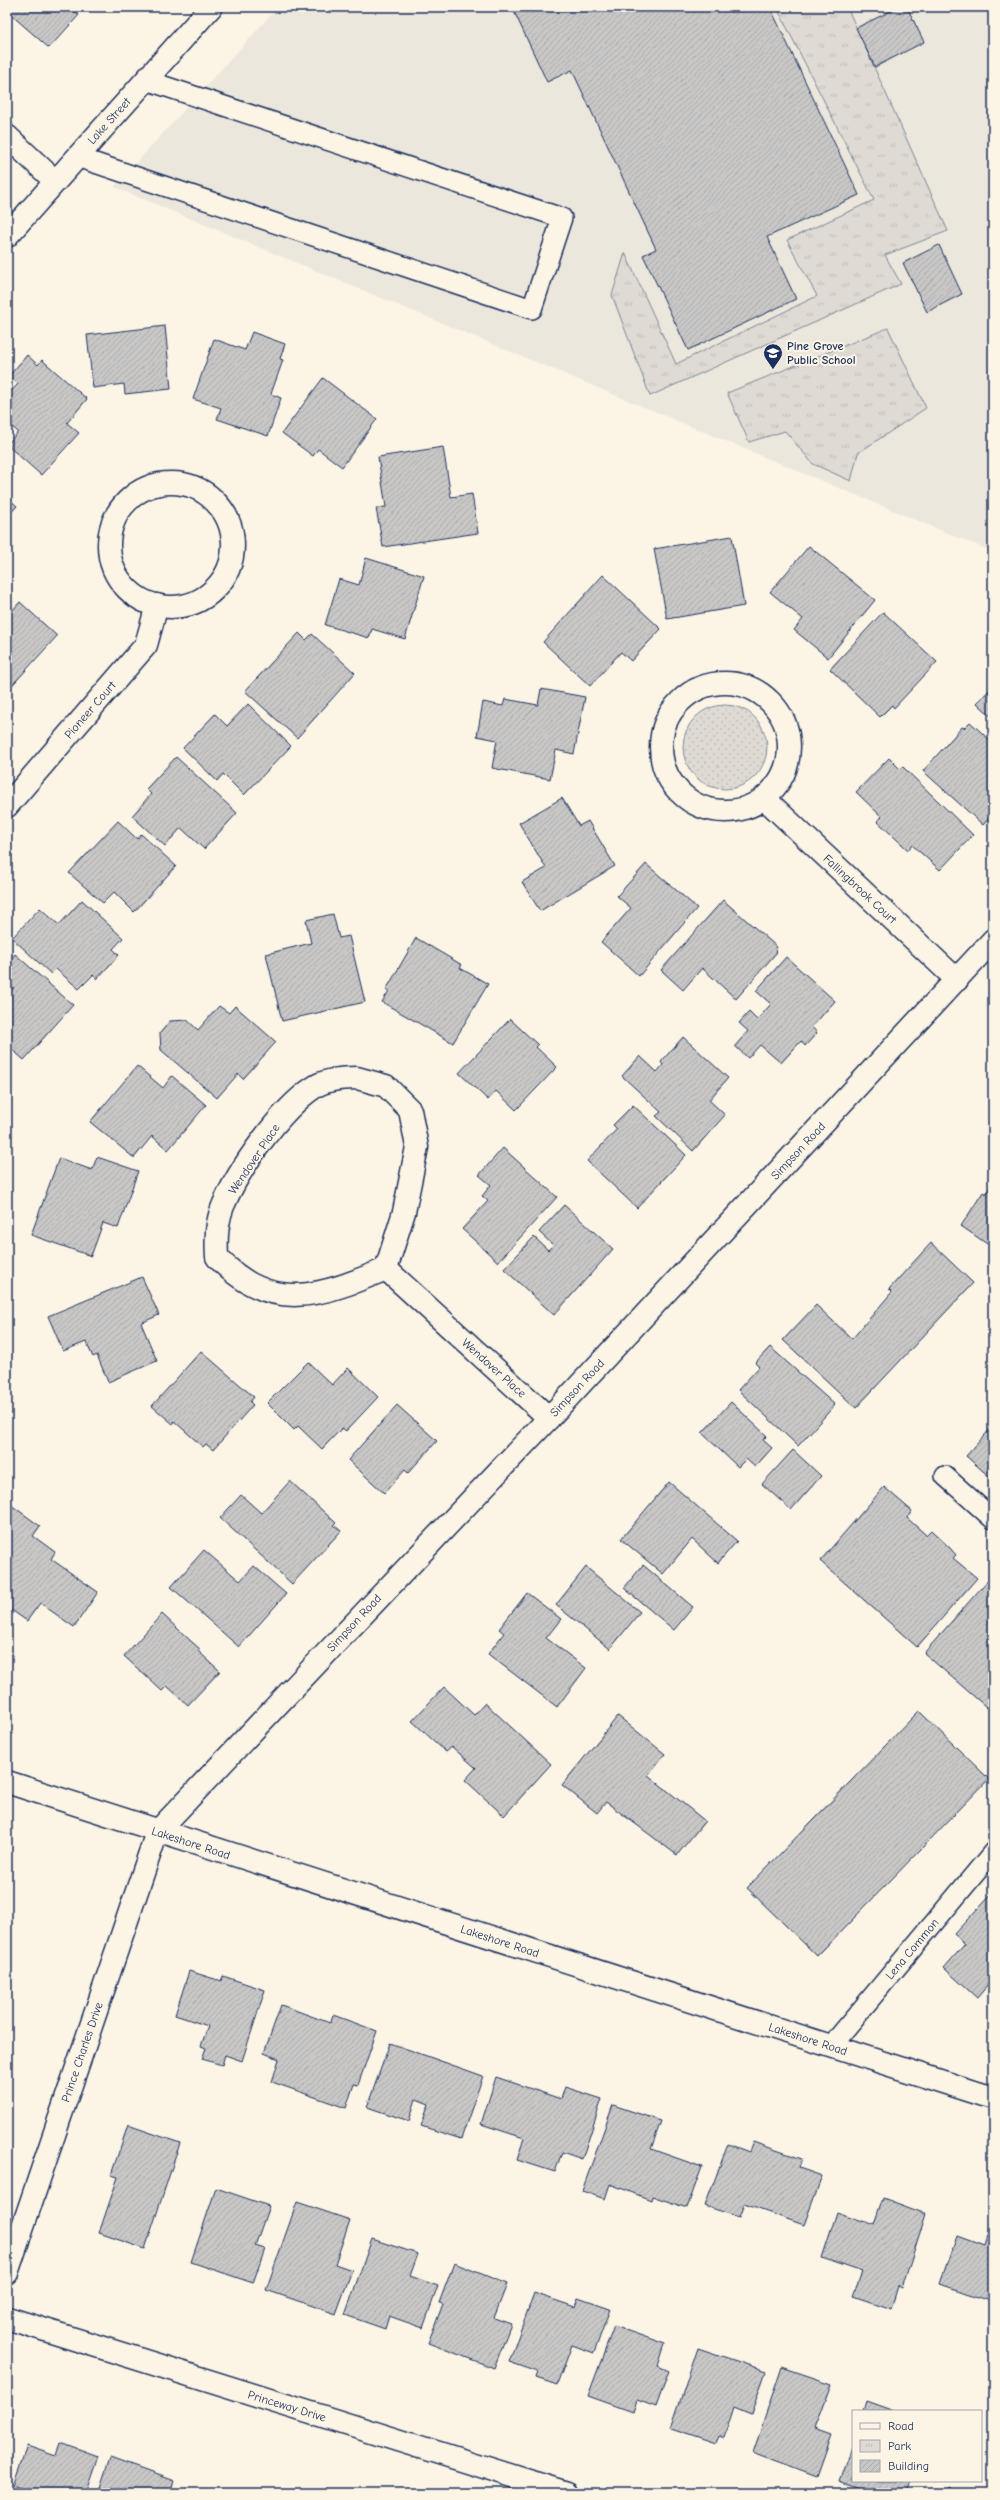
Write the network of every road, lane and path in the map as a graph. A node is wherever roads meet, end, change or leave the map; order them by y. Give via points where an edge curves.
1 (211, 7) edge
2 (146, 80) junction
3 (7, 136) edge
4 (77, 157) junction
5 (55, 181) junction
6 (7, 236) edge
7 (157, 605) junction
8 (764, 798) junction
9 (7, 806) edge
10 (993, 940) edge
11 (957, 980) junction
12 (386, 1269) junction
13 (549, 1418) junction
14 (944, 1476) dead end
15 (993, 1519) edge
16 (7, 1782) edge
17 (157, 1832) junction
18 (993, 1852) edge
19 (831, 2046) junction
20 (993, 2098) edge
21 (7, 2273) edge
22 (7, 2318) edge
23 (567, 2493) edge

1 - 2 street, Lake Street
2 - 4 street, Lake Street
2 - 4 lane via 562,218 532,309
3 - 5 street
4 - 5 street, Lake Street
5 - 6 street, Lake Street
7 - 7 street via 140,598 126,587 115,572 110,556 112,524 120,509 131,497 146,488 163,483 181,484 198,489 213,499 229,525 233,548 229,566 220,582 208,594 192,603 174,607
7 - 9 street, Pioneer Court via 146,645
8 - 8 street via 779,782 788,762 787,732 782,718 770,700 751,688 729,683 708,685 688,694 673,709 664,727 661,747 663,760 674,785 688,799 706,808 726,811 746,808
8 - 11 street, Fallingbrook Court
10 - 11 street, Simpson Road
11 - 13 street, Simpson Road
12 - 12 street, Wendover Place via 404,1212 417,1147 410,1110 386,1086 357,1078 338,1079 314,1087 288,1110 264,1138 223,1206 216,1232 216,1257 233,1274 256,1287 282,1295 316,1294
12 - 13 street, Wendover Place
13 - 17 street, Simpson Road
14 - 15 lane
16 - 17 street, Lakeshore Road
17 - 19 street, Lakeshore Road
17 - 21 street, Prince Charles Drive
18 - 19 lane, Lena Common
19 - 20 street, Lakeshore Road
22 - 23 street, Princeway Drive

